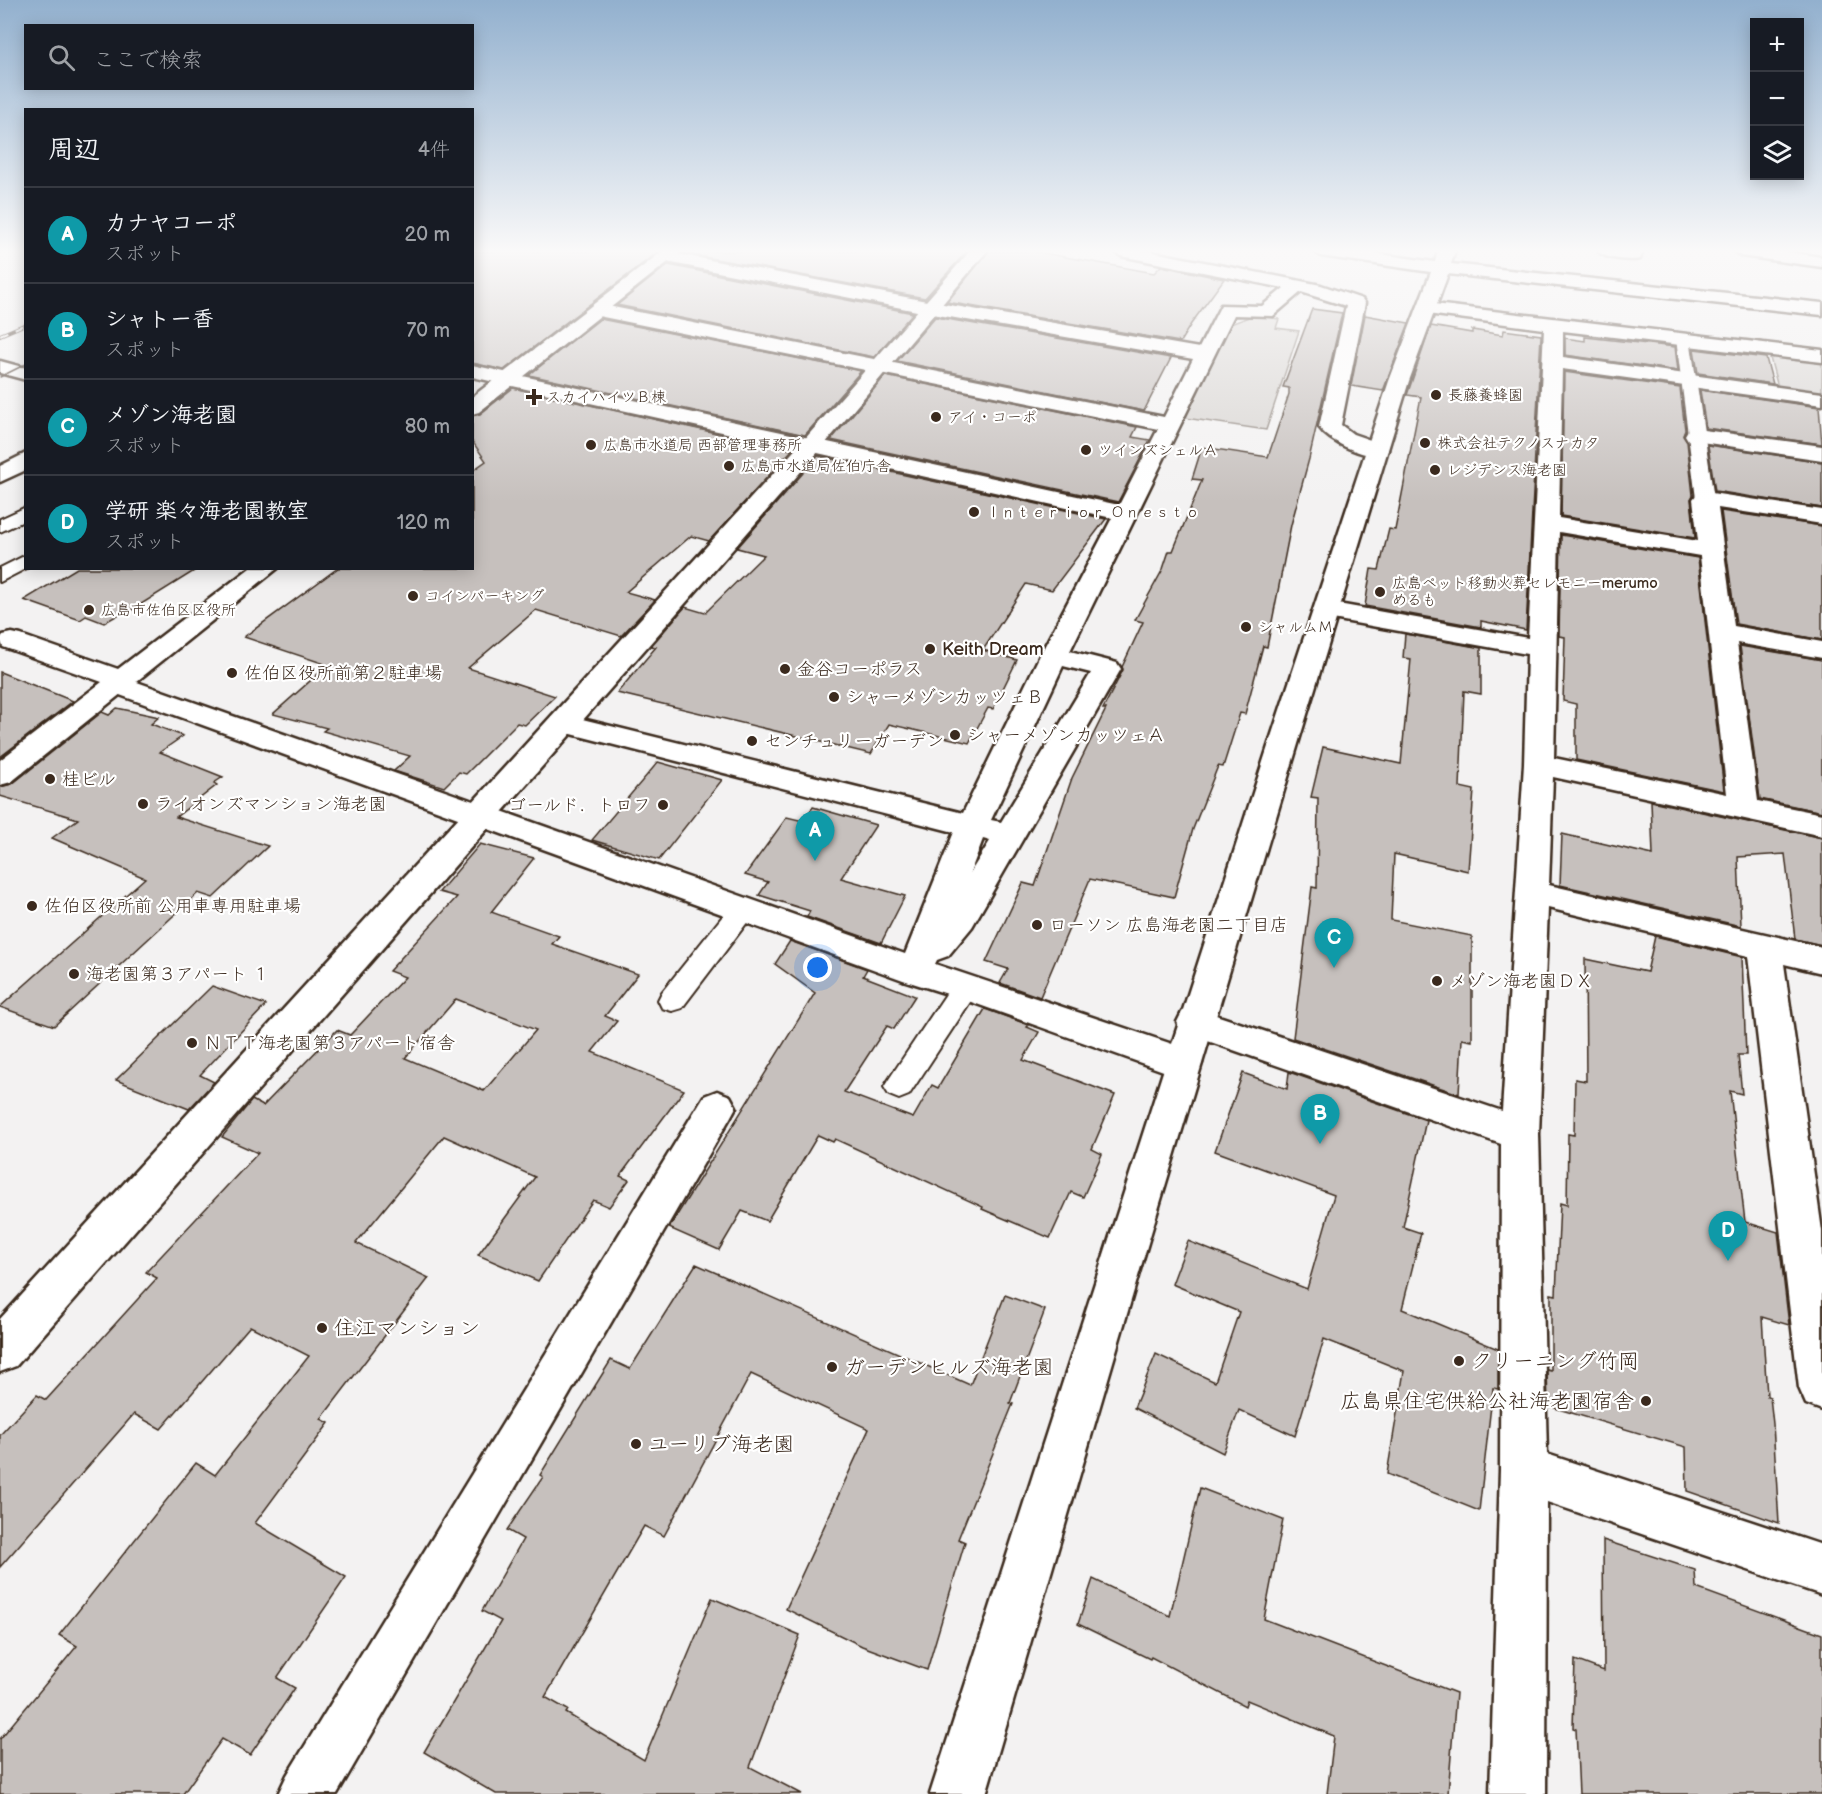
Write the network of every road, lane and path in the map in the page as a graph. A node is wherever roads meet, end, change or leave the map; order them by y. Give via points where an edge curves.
1 (567, 335) edge
2 (722, 335) edge
3 (908, 335) edge
4 (1087, 335) edge
5 (1215, 335) edge
6 (1349, 335) edge
7 (1416, 335) edge
8 (1554, 335) edge
9 (1655, 335) edge
10 (1683, 338) junction
11 (1204, 355) junction
12 (1822, 356) edge
13 (1553, 362) junction
14 (880, 366) junction
15 (0, 368) edge
16 (474, 371) edge
17 (24, 374) edge
18 (509, 380) junction
19 (1688, 381) junction
20 (1822, 399) edge
21 (474, 406) edge
22 (1170, 425) junction
23 (1696, 435) junction
24 (811, 446) junction
25 (1377, 450) junction
26 (1822, 453) edge
27 (24, 461) edge
28 (0, 475) edge
29 (1705, 498) junction
30 (24, 513) edge
31 (1126, 514) junction
32 (1822, 517) edge
33 (1547, 523) junction
34 (0, 526) edge
35 (1710, 550) junction
36 (24, 562) edge
37 (263, 570) edge
38 (0, 576) edge
39 (1327, 610) junction
40 (1721, 632) junction
41 (4, 639) edge
42 (1540, 648) junction
43 (1822, 650) edge
44 (1054, 655) junction
45 (122, 680) junction
46 (562, 723) junction
47 (1539, 764) junction
48 (0, 775) edge
49 (1744, 808) junction
50 (480, 816) junction
51 (1822, 825) edge
52 (972, 827) junction
53 (1010, 835) junction
54 (1533, 893) junction
55 (742, 909) junction
56 (1764, 946) junction
57 (1822, 960) edge
58 (915, 971) junction
59 (966, 986) junction
60 (672, 1000) dead end
61 (1195, 1022) junction
62 (1183, 1063) junction
63 (899, 1087) dead end
64 (717, 1107) dead end
65 (1520, 1134) junction
66 (1813, 1259) edge
67 (0, 1351) edge
68 (1822, 1389) edge
69 (1524, 1470) junction
70 (1822, 1570) edge
71 (306, 1794) edge
72 (958, 1794) edge
73 (1518, 1794) edge

1 - 18 main road
2 - 14 main road
3 - 14 main road
4 - 11 main road
5 - 11 main road
6 - 25 main road via 1330,427 1344,439
7 - 25 main road
8 - 13 main road
9 - 10 main road
10 - 12 main road
10 - 19 lane
11 - 22 main road
13 - 19 main road
13 - 33 main road
14 - 22 main road
14 - 24 main road
15 - 17 main road
16 - 18 main road
18 - 21 main road
18 - 24 main road
19 - 20 main road
19 - 23 lane
22 - 31 main road
23 - 26 main road
23 - 29 lane
24 - 31 main road
24 - 46 main road
25 - 39 main road
27 - 28 main road
29 - 32 main road
29 - 35 main road
30 - 34 lane
31 - 44 main road
33 - 35 main road
33 - 42 main road
35 - 40 main road
36 - 38 lane
37 - 45 main road
39 - 42 main road
39 - 61 main road
40 - 43 main road
40 - 49 main road
41 - 45 main road
42 - 47 main road
44 - 52 main road
44 - 53 main road via 1107,669
45 - 48 main road
45 - 50 main road via 127,688
46 - 50 main road
46 - 52 main road
47 - 49 main road
47 - 54 main road
49 - 51 main road
50 - 55 main road
50 - 67 main road
52 - 53 main road
52 - 58 main road
53 - 58 main road via 960,918
54 - 56 main road
54 - 65 main road
55 - 58 main road
55 - 60 lane
56 - 57 main road
56 - 66 main road
58 - 59 main road
59 - 62 main road
59 - 63 lane
61 - 62 main road
61 - 65 main road
62 - 72 main road
64 - 71 main road
65 - 69 main road
66 - 68 main road
69 - 70 main road
69 - 73 main road

